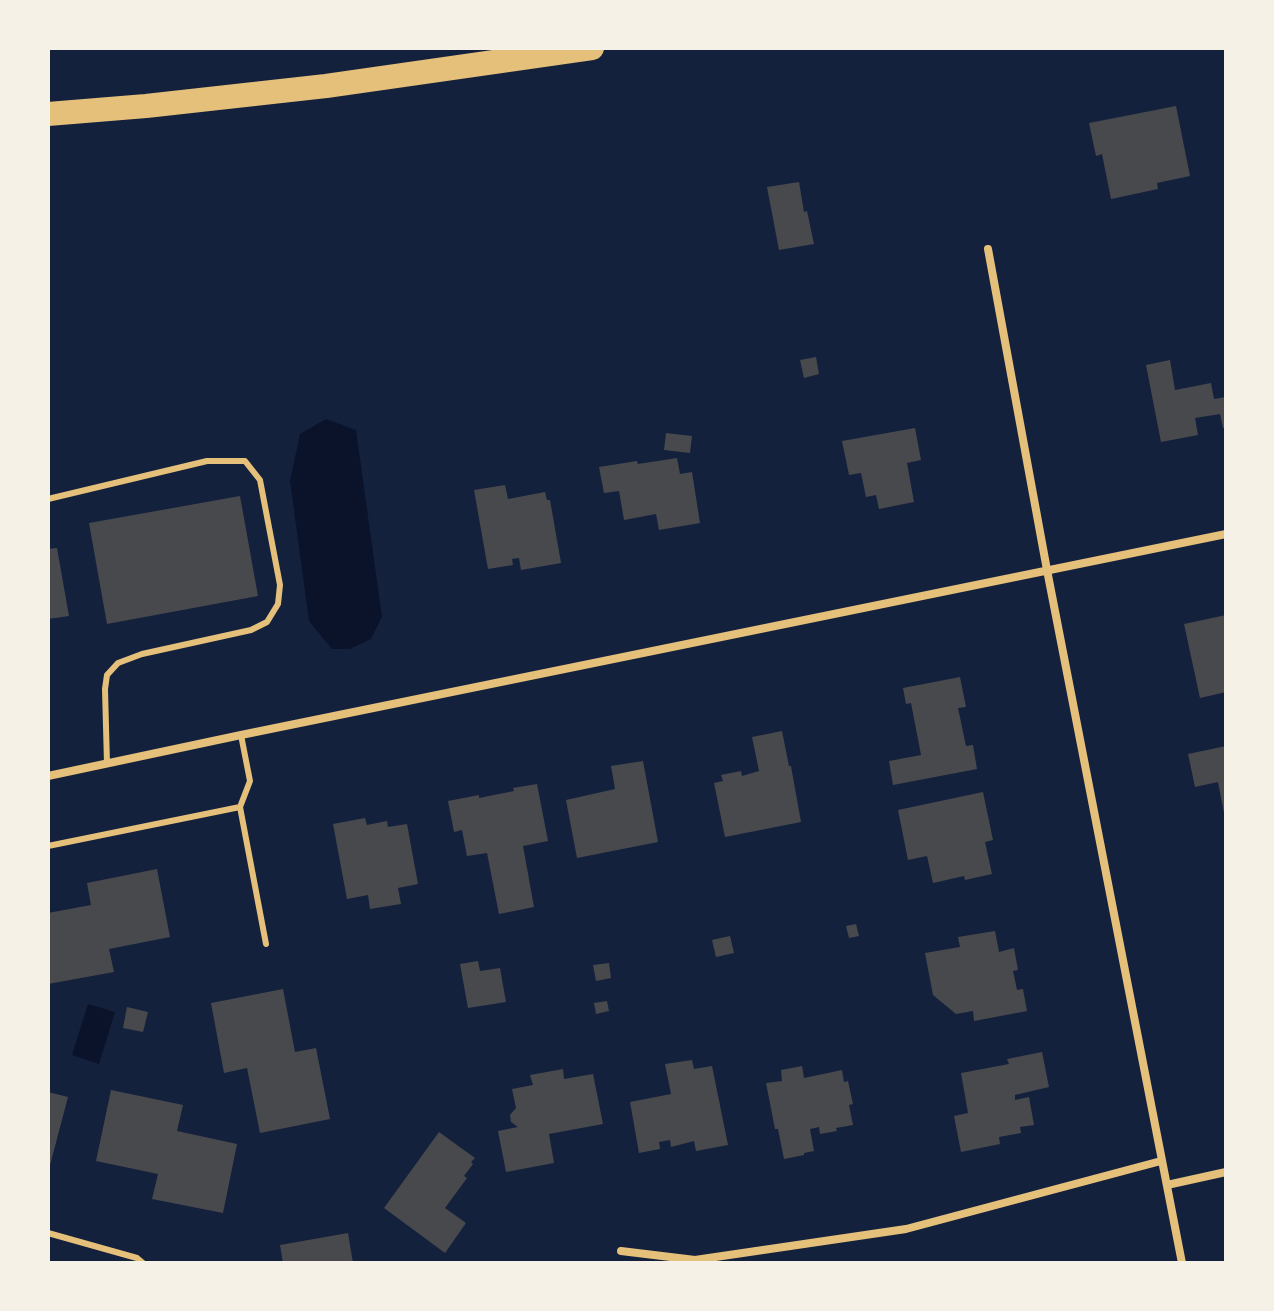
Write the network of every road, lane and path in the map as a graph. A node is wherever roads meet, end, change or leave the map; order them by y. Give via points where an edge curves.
1 (592, 48) edge
2 (146, 106) junction
3 (48, 114) edge
4 (48, 127) edge
5 (988, 249) dead end
6 (48, 499) edge
7 (1226, 534) edge
8 (1047, 570) junction
9 (241, 735) junction
10 (107, 764) junction
11 (48, 776) edge
12 (240, 807) junction
13 (48, 846) edge
14 (266, 944) dead end
15 (1161, 1161) junction
16 (1226, 1172) edge
17 (1167, 1185) junction
18 (48, 1233) edge
19 (621, 1251) dead end
20 (143, 1263) edge
21 (1182, 1263) edge

1 - 2 highway
2 - 3 highway
2 - 4 highway
5 - 8 street
6 - 10 lane via 207,461 245,461 260,480 280,585 278,604 267,622 251,630 118,663 107,675 105,689
7 - 8 street
8 - 9 street
8 - 15 street
9 - 10 street
9 - 12 lane via 250,781
10 - 11 street
12 - 13 lane
12 - 14 lane
15 - 17 street
15 - 19 street via 906,1229 695,1260
16 - 17 street
17 - 21 street
18 - 20 lane

